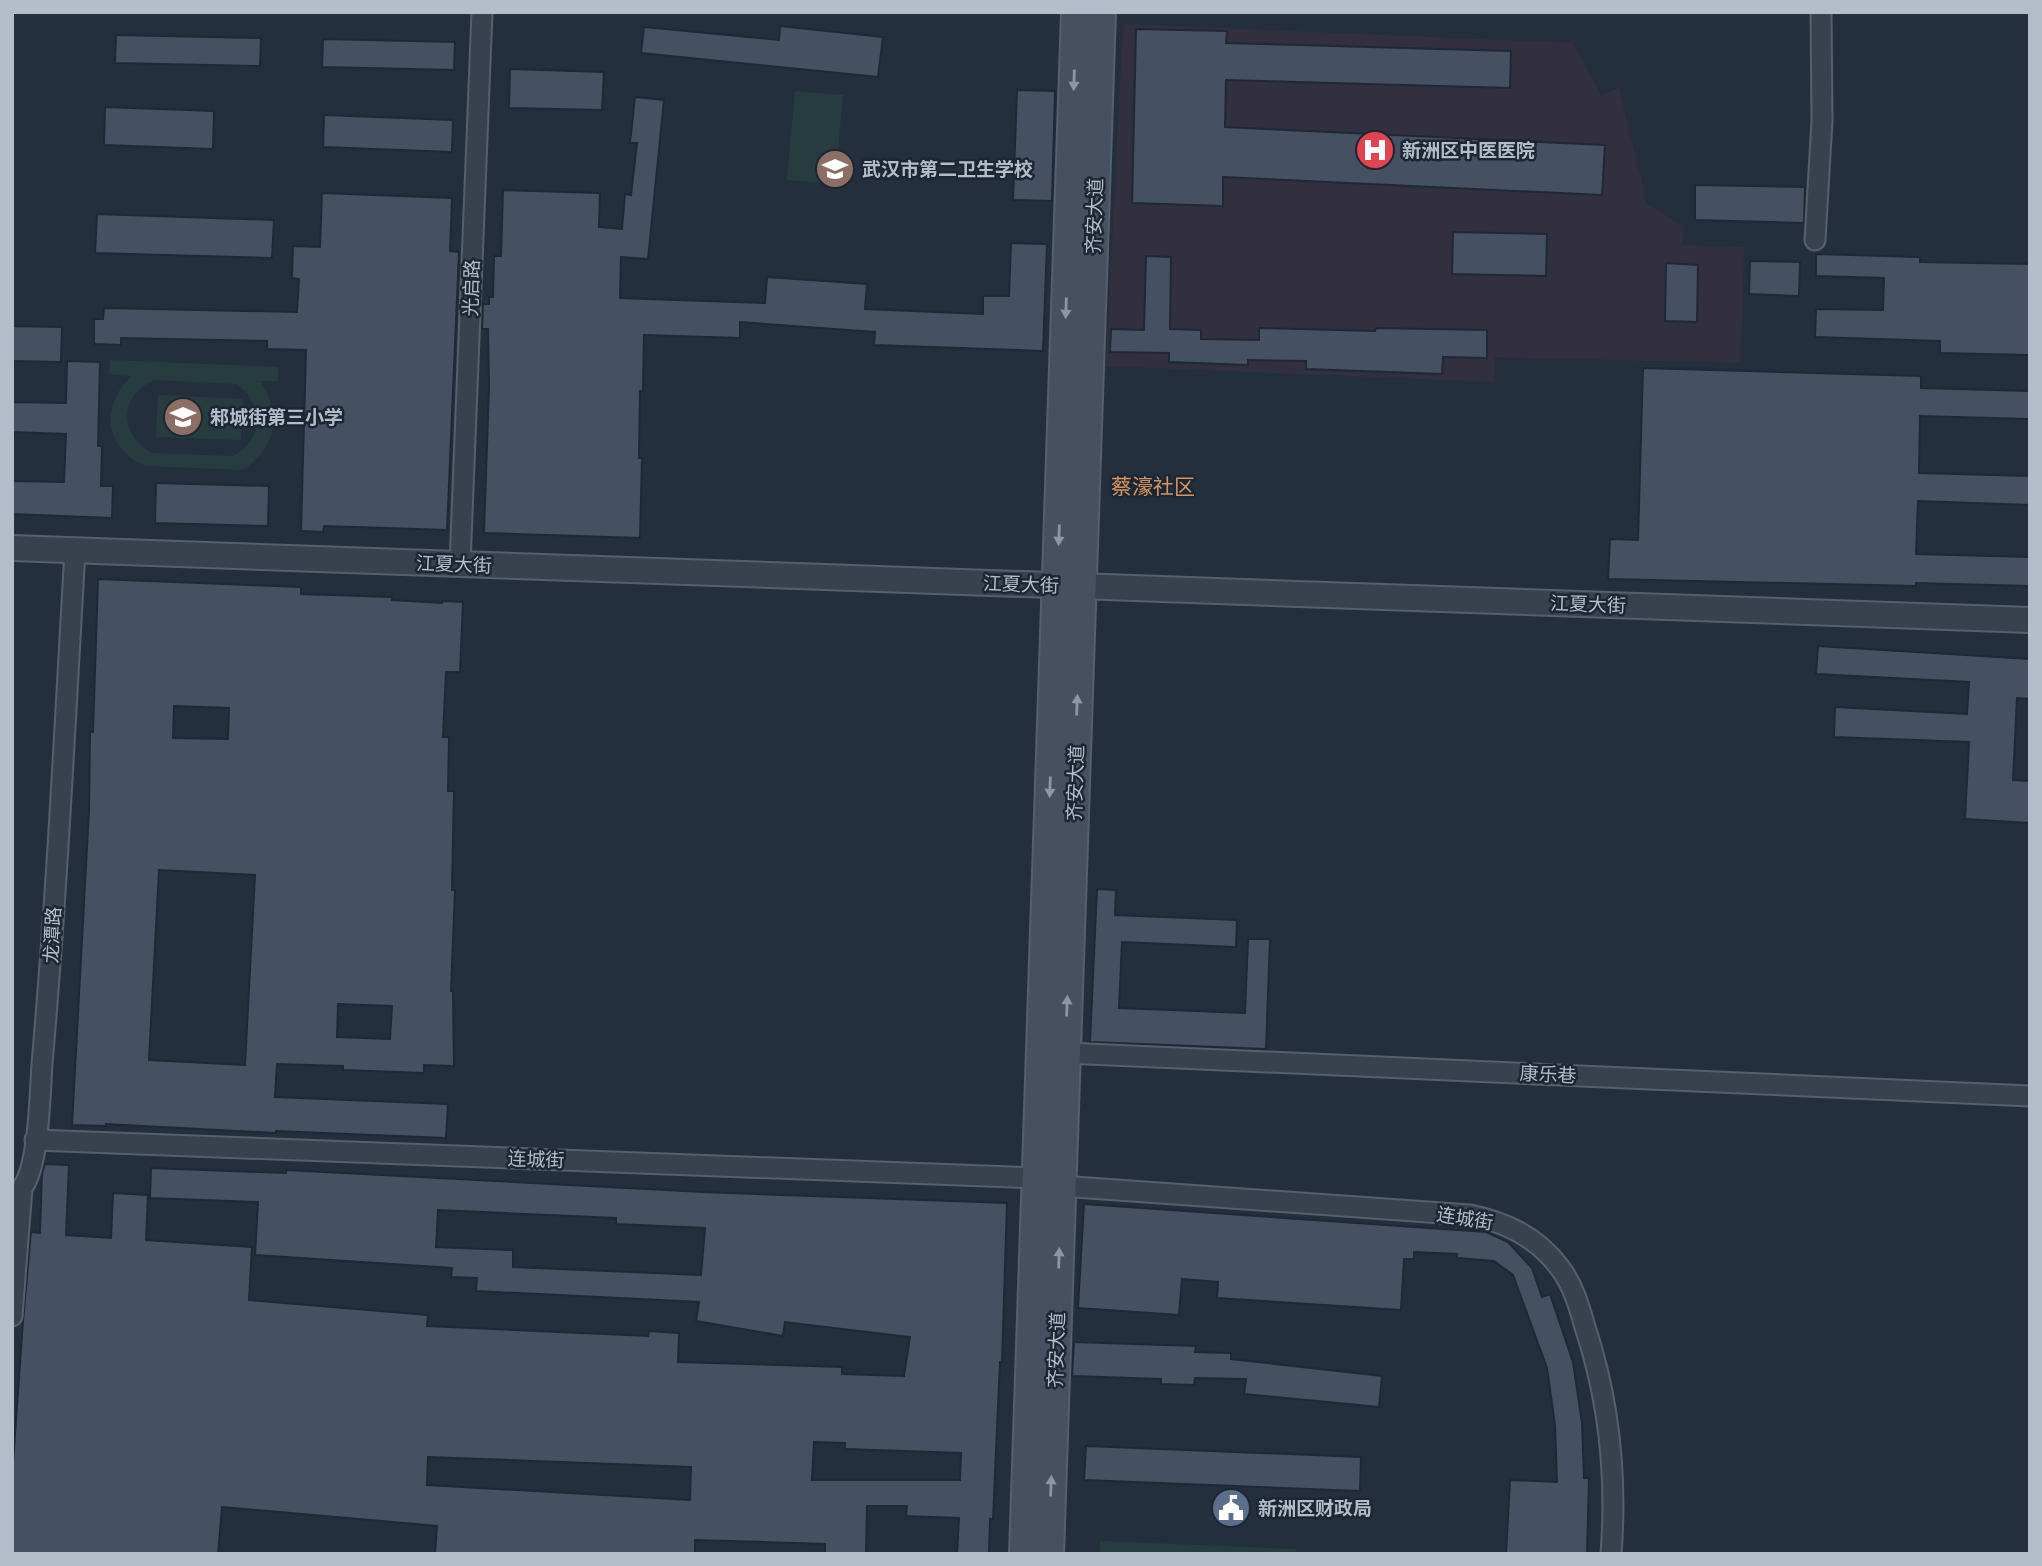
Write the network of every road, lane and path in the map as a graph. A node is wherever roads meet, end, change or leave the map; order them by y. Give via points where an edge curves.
1 (482, 12) edge
2 (1076, 12) edge
3 (1101, 12) edge
4 (1821, 12) edge
5 (1815, 240) dead end
6 (12, 548) edge
7 (75, 551) junction
8 (460, 564) junction
9 (1069, 586) junction
10 (2030, 620) edge
11 (1066, 1052) junction
12 (2030, 1096) edge
13 (35, 1140) junction
14 (1049, 1182) junction
15 (17, 1188) edge
16 (12, 1315) edge
17 (1024, 1554) edge
18 (1049, 1554) edge
19 (1611, 1554) edge

1 - 8 street, 光启路
2 -> 9 main road, 齐安大道
3 - 9 main road, 齐安大道
4 - 5 street via 1822,121
6 - 7 street, 江夏大街
7 - 8 street, 江夏大街
7 - 13 street, 龙潭路
8 - 9 street, 江夏大街
9 - 10 street, 江夏大街
11 -> 9 main road, 齐安大道
9 -> 14 main road, 齐安大道
11 - 12 street, 康乐巷
11 - 14 main road, 齐安大道
13 - 14 street, 连城街
13 - 15 street, 龙潭路 via 28,1181
14 - 17 main road, 齐安大道
18 -> 14 main road, 齐安大道
14 - 19 street, 连城街 via 1470,1215 1523,1234 1549,1255 1569,1282 1590,1340 1609,1433 1614,1489
15 - 16 street, 龙潭路

